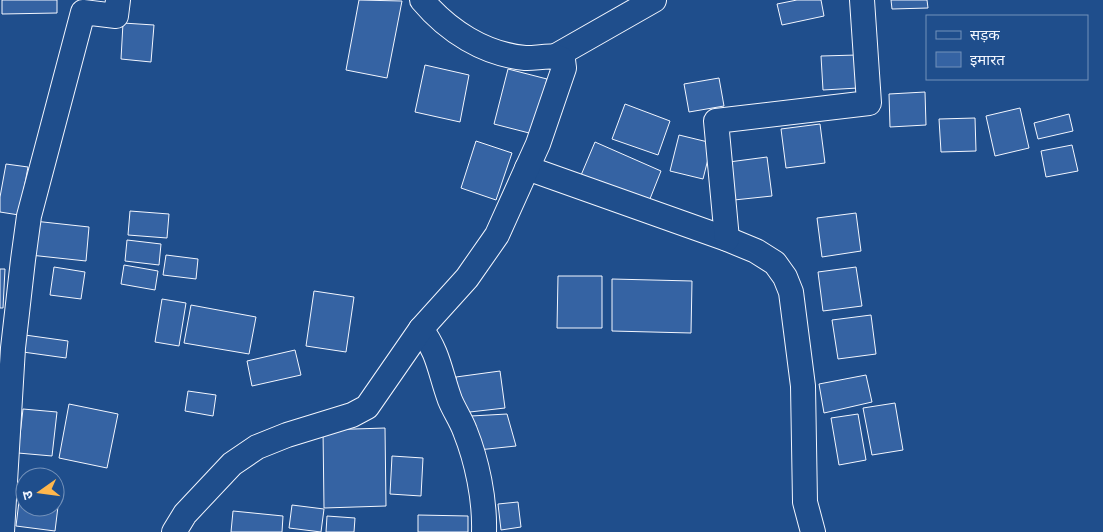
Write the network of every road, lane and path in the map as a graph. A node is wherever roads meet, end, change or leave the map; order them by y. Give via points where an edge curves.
1 (118, 0) edge
2 (422, 0) edge
3 (654, 0) edge
4 (862, 0) edge
5 (554, 57) junction
6 (527, 168) junction
7 (727, 239) junction
8 (421, 329) junction
9 (2, 532) edge
10 (174, 532) edge
11 (484, 532) edge
12 (813, 532) edge

1 - 9 street via 116,16 83,12 29,216 13,348
2 - 5 street via 453,29 488,49 525,58
3 - 5 street
4 - 7 street via 869,103 716,121
5 - 6 street via 562,60 564,68
6 - 7 street
6 - 8 street via 497,235 480,262
7 - 12 street via 775,263 792,292 803,386 805,502
8 - 10 street via 367,407 257,447 226,470 185,514
8 - 11 street via 432,344 450,400 465,431 484,498

